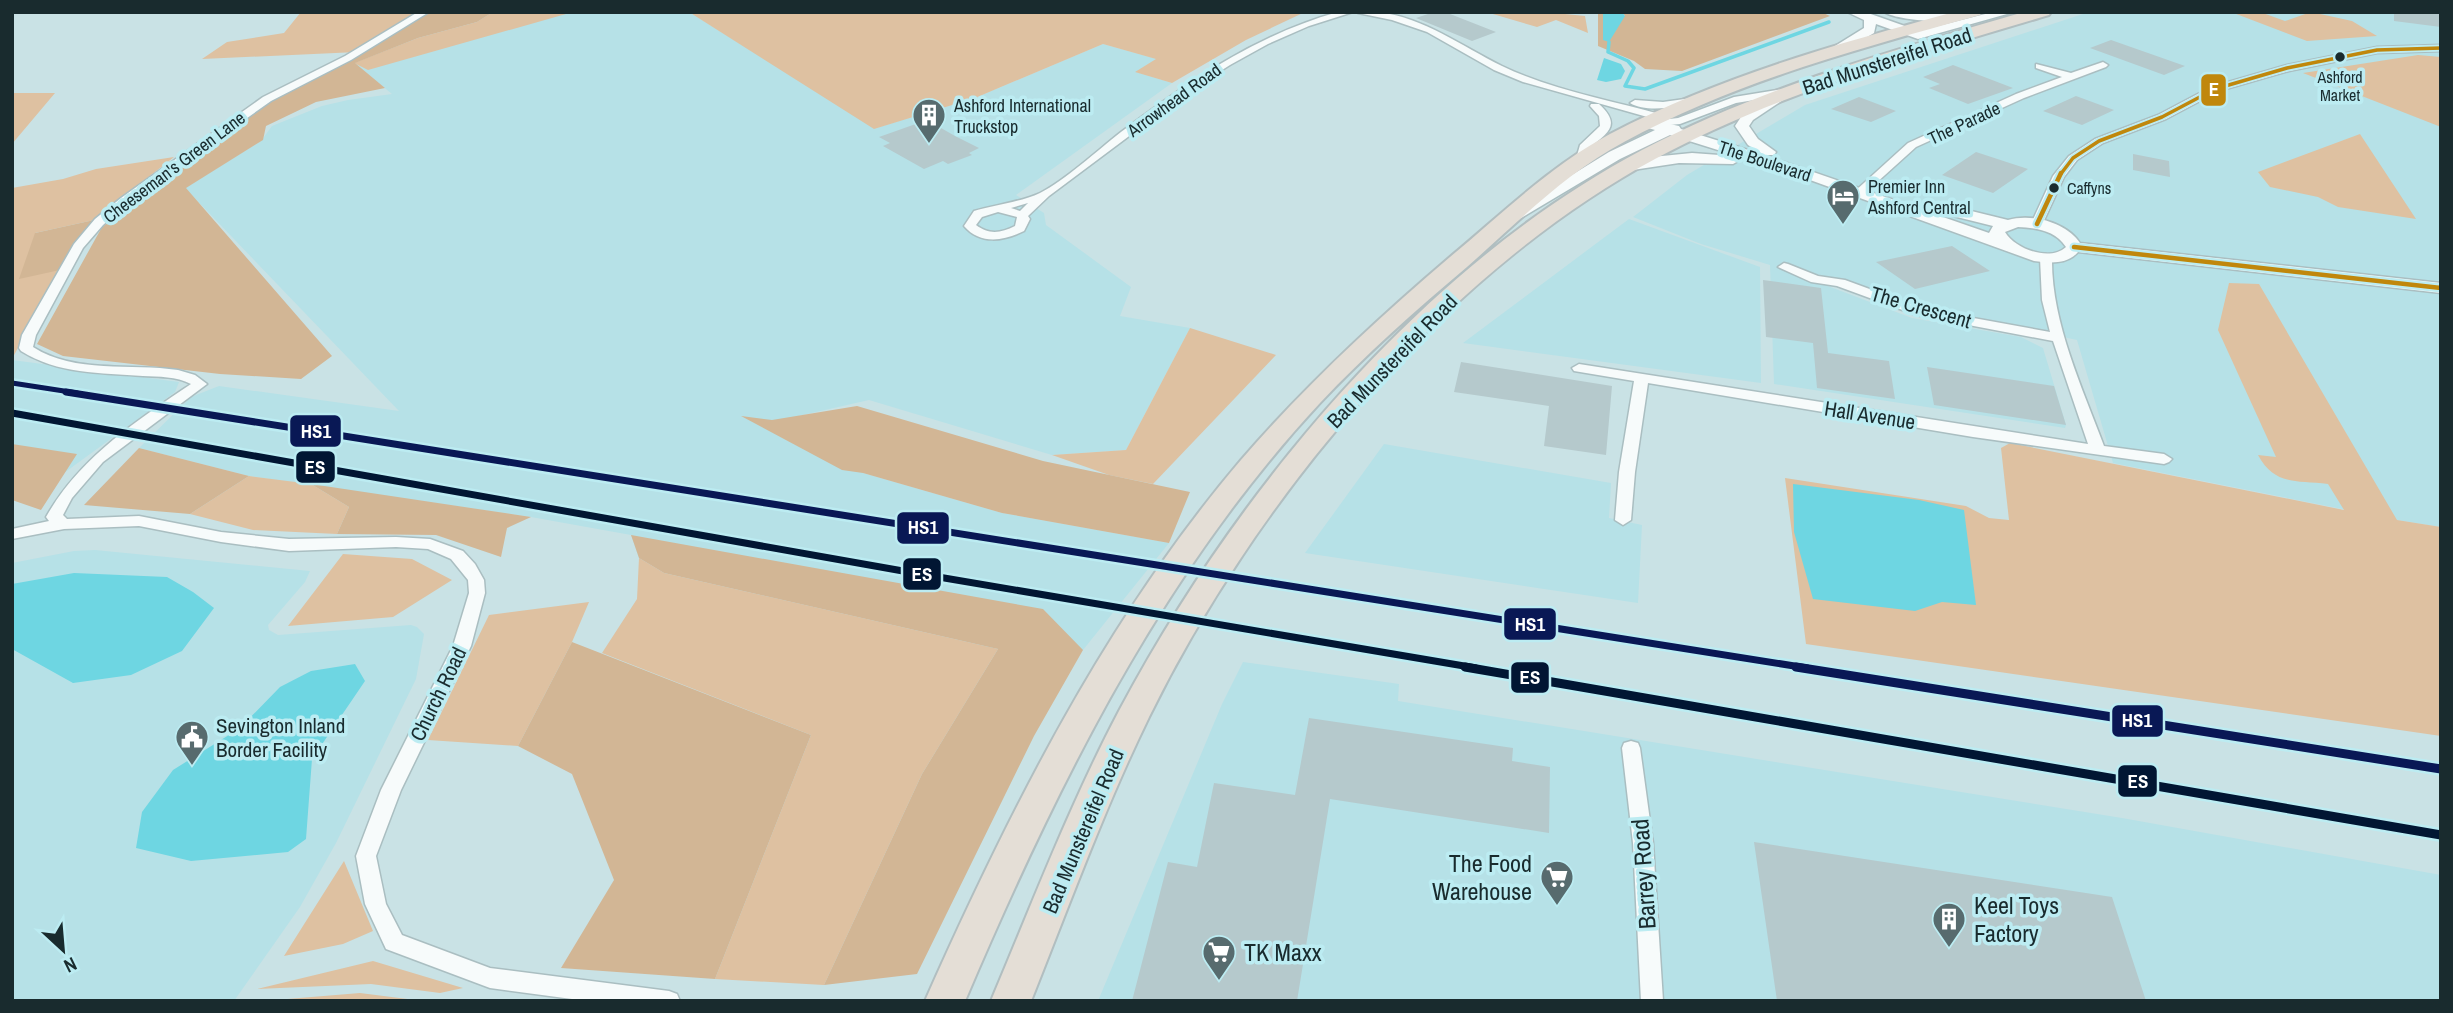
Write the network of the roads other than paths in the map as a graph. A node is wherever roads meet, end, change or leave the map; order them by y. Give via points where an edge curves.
1 (425, 12) edge
2 (1331, 12) edge
3 (1349, 12) edge
4 (1364, 12) edge
5 (1391, 12) edge
6 (1853, 12) edge
7 (1890, 12) edge
8 (1974, 12) edge
9 (2008, 12) edge
10 (2043, 12) edge
11 (1871, 16) edge
12 (1955, 17) junction
13 (1410, 22) junction
14 (1312, 23) junction
15 (1914, 37) junction
16 (2441, 48) edge
17 (1840, 49) junction
18 (2103, 65) dead end
19 (2039, 66) dead end
20 (2069, 76) junction
21 (1558, 91) junction
22 (1788, 93) junction
23 (1584, 94) junction
24 (1698, 100) junction
25 (1595, 106) junction
26 (1671, 127) junction
27 (1769, 152) junction
28 (1582, 159) junction
29 (1626, 167) junction
30 (1793, 169) junction
31 (1864, 188) junction
32 (1045, 194) junction
33 (1001, 209) junction
34 (1022, 215) junction
35 (1515, 215) junction
36 (2007, 224) junction
37 (2037, 224) junction
38 (2003, 243) junction
39 (2074, 247) junction
40 (2046, 258) junction
41 (1784, 267) dead end
42 (2441, 288) edge
43 (2060, 338) junction
44 (1579, 368) dead end
45 (1642, 378) junction
46 (2098, 450) junction
47 (2164, 459) dead end
48 (1622, 520) dead end
49 (64, 524) junction
50 (12, 534) edge
51 (1631, 748) dead end
52 (941, 995) edge
53 (669, 1001) edge
54 (1011, 1001) edge
55 (1652, 1001) edge

1 - 49 street, Cheeseman's Green Lane via 227,126 125,200 78,247 26,348 38,358 68,365 178,374 200,384 81,475 54,517
2 - 14 street, Arrowhead Road
3 - 4 street
3 - 14 street, Arrowhead Road
4 - 13 street
5 - 13 street
6 - 11 street
7 - 12 street
8 - 12 highway, Bad Munstereifel Road
9 - 15 street
10 - 15 highway, Bad Munstereifel Road
11 - 15 street
11 - 17 street via 1870,30
12 - 15 highway, Bad Munstereifel Road
13 - 21 street via 1498,68
14 - 32 street, Arrowhead Road via 1213,69
15 - 17 highway, Bad Munstereifel Road
15 - 22 highway, Bad Munstereifel Road
16 - 37 street via 2377,50 2287,68 2215,89 2162,117 2099,141 2073,159 2059,176
17 - 24 highway, Bad Munstereifel Road
18 - 20 street, The Parade
19 - 20 street
20 - 31 street, The Parade via 1912,145
21 - 23 street
21 - 25 street
22 - 26 highway, Bad Munstereifel Road
22 - 27 street via 1748,117 1742,126 1753,142
23 - 24 street via 1648,104
23 - 26 street
24 - 26 highway, Bad Munstereifel Road
25 - 26 street
25 - 28 street via 1604,115 1606,126 1584,147
26 - 27 street, The Boulevard
26 - 28 highway, Bad Munstereifel Road
26 - 29 highway, Bad Munstereifel Road
26 - 30 street, The Boulevard
26 - 35 street
27 - 31 street, The Boulevard
28 - 35 highway, Bad Munstereifel Road
29 - 30 street via 1697,157
29 - 54 highway, Bad Munstereifel Road via 1543,221 1441,307 1335,419 1247,525 1153,678 1098,791
30 - 31 street, The Boulevard
31 - 36 street, The Boulevard
31 - 38 street, The Boulevard
32 - 33 street, Arrowhead Road
32 - 34 street, Arrowhead Road
33 - 34 street
33 - 34 street, Arrowhead Road via 978,214 970,226 978,233 1004,235 1024,224
35 - 52 highway, Bad Munstereifel Road via 1346,363 1218,508 1164,582 1047,779
36 - 37 street, The Boulevard
36 - 38 street via 1997,232
37 - 39 street via 2064,235
38 - 40 street, The Boulevard
39 - 40 street via 2065,256
39 - 42 street
40 - 43 street via 2044,270
41 - 43 street, The Crescent via 1921,312
43 - 46 street
44 - 45 street, Hall Avenue
45 - 46 street, Hall Avenue
45 - 48 street
46 - 47 street, Hall Avenue
49 - 50 street, Church Road
49 - 53 street, Church Road via 139,521 289,545 416,542 457,555 475,580 475,605 463,646 390,790 366,856 376,904 394,942 490,978
51 - 55 street, Barrey Road via 1643,843

